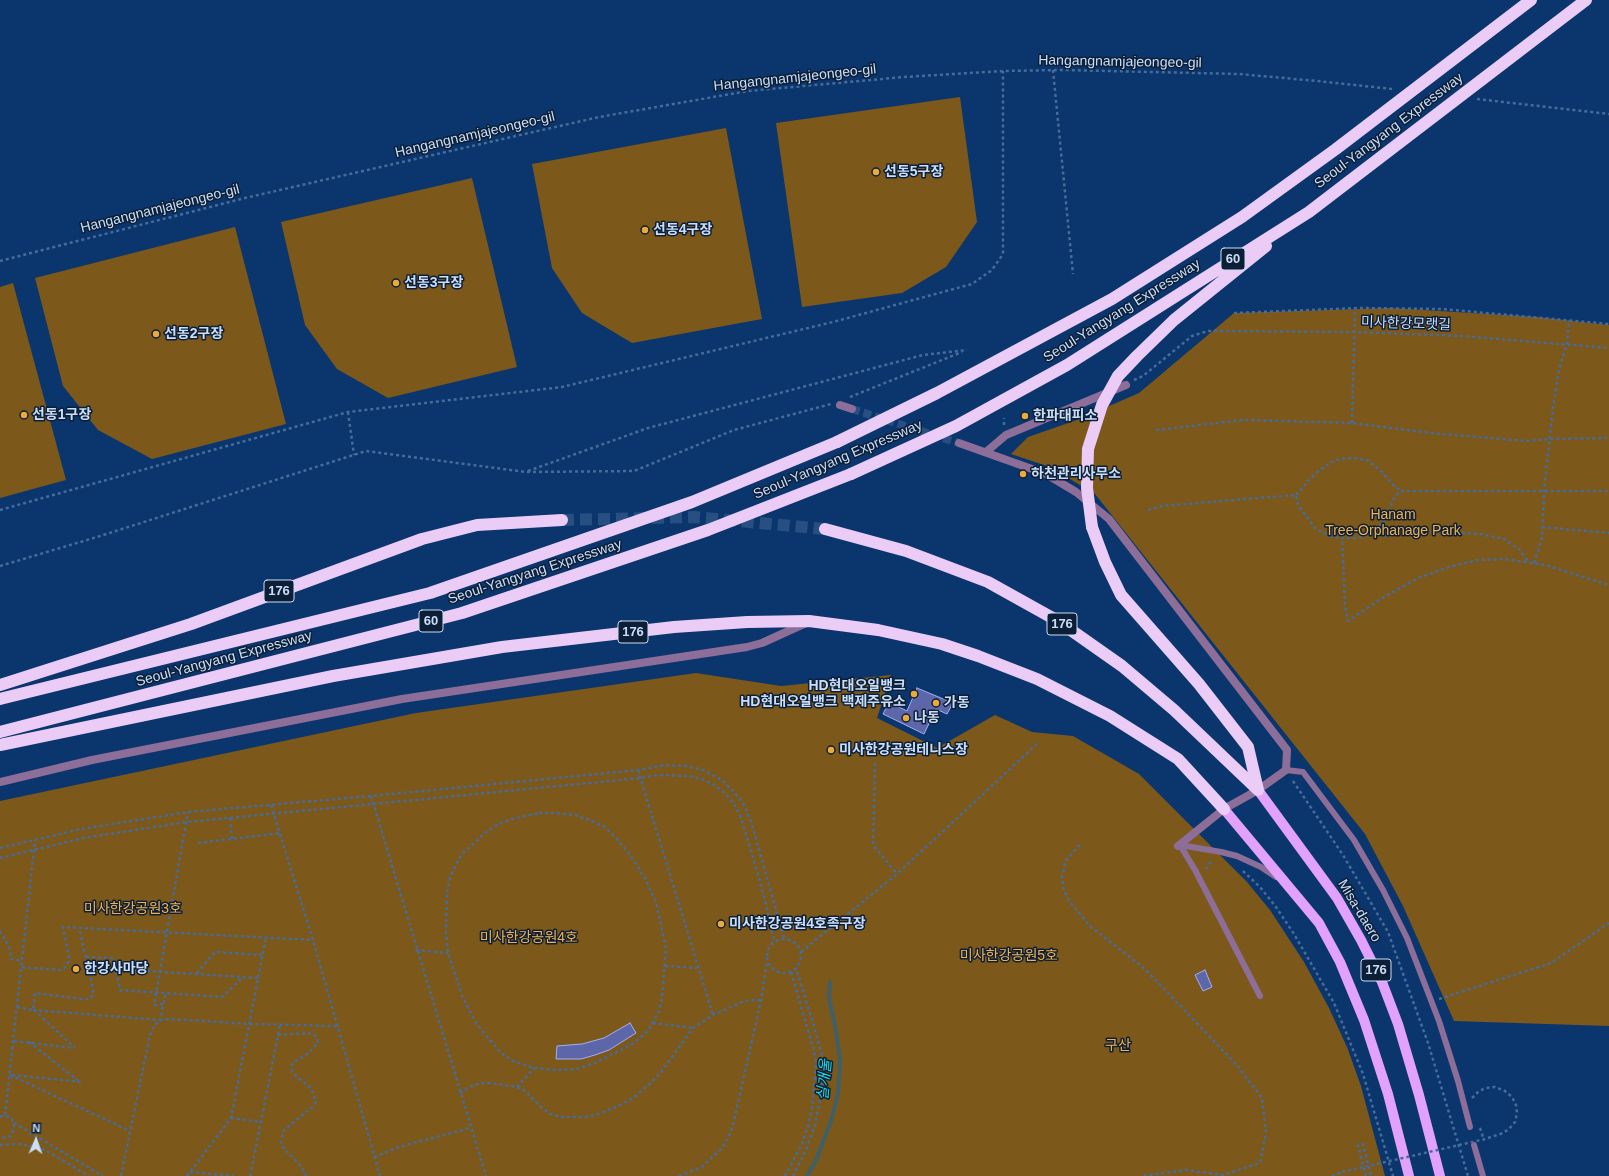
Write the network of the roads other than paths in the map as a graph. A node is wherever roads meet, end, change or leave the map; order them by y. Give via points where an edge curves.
1 (1531, 0) edge
2 (1586, 0) edge
3 (1309, 212) junction
4 (1126, 385) road end
5 (840, 405) road end
6 (852, 409) tunnel mouth
7 (959, 443) tunnel mouth
8 (986, 452) junction
9 (562, 520) tunnel mouth
10 (825, 529) tunnel mouth
11 (809, 621) junction
12 (0, 685) edge
13 (0, 699) edge
14 (0, 732) edge
15 (0, 745) edge
16 (1286, 770) junction
17 (0, 782) edge
18 (1258, 790) junction
19 (1224, 809) junction
20 (1179, 846) junction
21 (1285, 884) junction
22 (1260, 996) dead end
23 (1470, 1127) dead end
24 (1474, 1145) dead end
25 (1409, 1176) edge
26 (1440, 1176) edge
27 (1483, 1176) edge

1 - 13 highway, Seoul-Yangyang Expressway / 60, bridge via 1336,149 1242,217 1112,299 938,393 837,442 692,502 430,593
2 - 3 highway, Seoul-Yangyang Expressway / 60, bridge
3 - 14 highway, Seoul-Yangyang Expressway / 60, bridge via 1067,365 956,426 851,474 708,530 462,613
3 - 18 highway, bridge via 1174,320 1118,376 1102,405 1088,449 1087,488 1092,527 1121,595 1199,684 1248,747
4 - 8 street via 1006,435
5 - 6 street
7 - 8 street
8 - 16 street via 1046,474 1076,492 1109,519 1287,750
9 - 12 highway, 176 via 477,525 422,539 191,624
10 - 18 highway, 176 via 906,551 988,582 1058,621 1122,666 1174,710
11 - 15 highway, 176 via 674,627 502,648 333,676
11 - 17 street via 762,643 747,647 402,699 92,760
11 - 19 highway, 176 via 878,630 942,644 1037,679 1110,716 1178,760
16 - 18 street
16 - 23 lane via 1303,772 1354,840 1383,890 1407,938 1431,1001 1458,1081
18 - 19 street
18 - 26 main road, Misa-daero / 176 via 1336,898 1382,982 1420,1095
19 - 20 street
19 - 21 main road, 176
20 - 21 lane via 1236,856 1260,867
20 - 22 lane via 1195,870
21 - 25 main road, 176 via 1319,923 1340,962 1364,1020 1388,1094
24 - 27 lane

